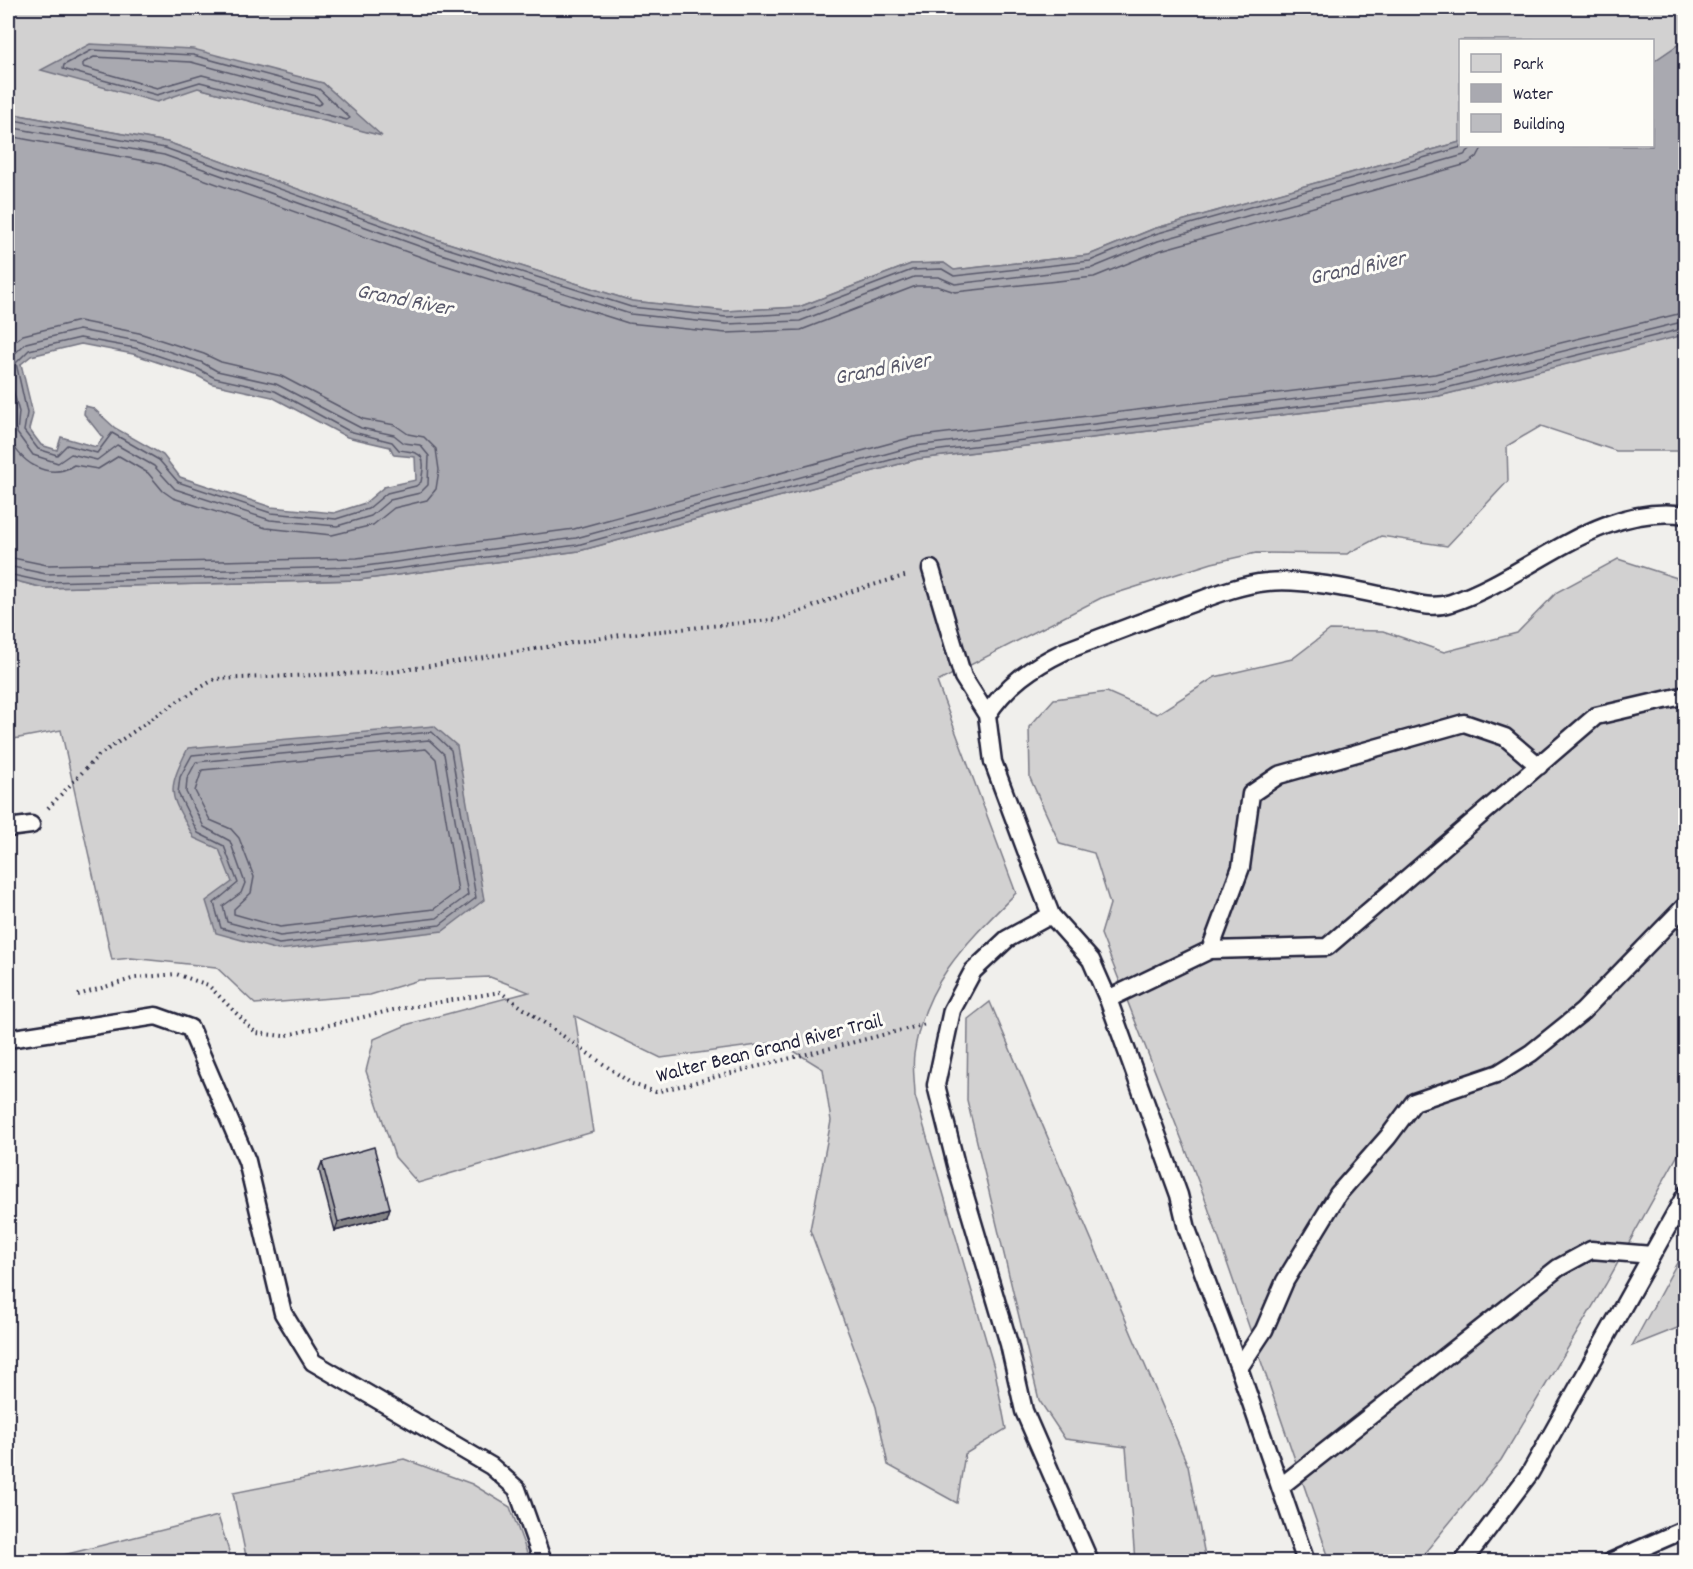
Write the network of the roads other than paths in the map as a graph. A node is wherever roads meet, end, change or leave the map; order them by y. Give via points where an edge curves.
1 (1686, 515) edge
2 (931, 569) road end
3 (1686, 695) edge
4 (987, 715) junction
5 (1539, 766) junction
6 (31, 825) road end
7 (8, 828) edge
8 (1686, 905) edge
9 (1051, 915) junction
10 (1210, 950) junction
11 (1108, 999) junction
12 (8, 1039) edge
13 (1686, 1194) edge
14 (1652, 1255) junction
15 (1239, 1368) junction
16 (1281, 1487) junction
17 (1686, 1529) edge
18 (543, 1562) edge
19 (1090, 1562) edge
20 (1306, 1562) edge
21 (1463, 1562) edge
22 (1610, 1562) edge

1 - 4 lane via 1661,511 1592,530 1450,603 1424,606 1328,586 1268,582 1218,593 1041,663 1016,679
2 - 4 lane via 963,677
3 - 5 lane via 1596,716
4 - 9 lane via 993,762
5 - 10 lane via 1327,947
5 - 10 lane via 1505,737 1464,723 1279,775 1251,794 1241,867
6 - 7 lane
8 - 15 lane via 1582,1012 1531,1053 1499,1073 1414,1102 1338,1194
9 - 11 lane via 1091,960
9 - 19 lane via 1007,939 973,971 950,1018 936,1085 1024,1411
10 - 11 lane
11 - 15 lane
12 - 18 lane via 156,1017 190,1028 247,1161 283,1313 313,1362 491,1466 517,1489
13 - 14 lane
14 - 16 lane via 1591,1250 1558,1268
14 - 21 lane via 1530,1473
15 - 16 lane
16 - 20 lane
17 - 22 lane

